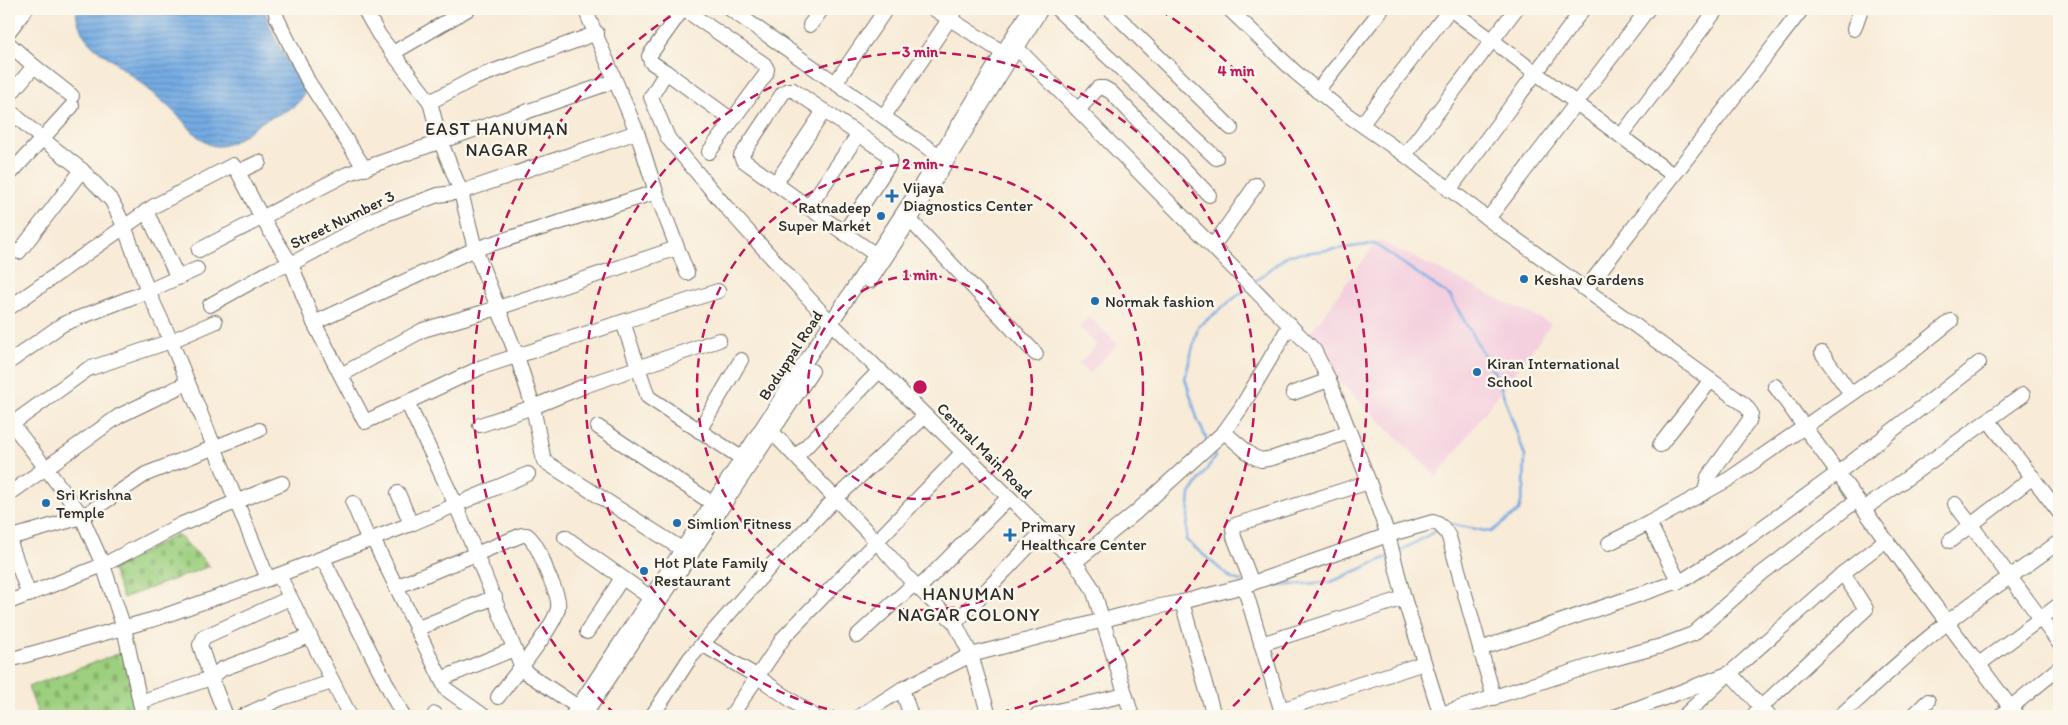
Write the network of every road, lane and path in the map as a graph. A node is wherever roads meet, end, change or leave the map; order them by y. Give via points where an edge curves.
1 (26, 9) edge
2 (275, 9) edge
3 (364, 9) edge
4 (468, 9) edge
5 (730, 9) edge
6 (822, 9) edge
7 (886, 9) edge
8 (934, 9) edge
9 (1030, 9) edge
10 (1042, 9) edge
11 (1057, 9) edge
12 (1110, 9) edge
13 (1229, 9) edge
14 (1382, 9) edge
15 (1450, 9) edge
16 (1516, 9) edge
17 (1583, 9) edge
18 (1648, 9) edge
19 (1717, 9) edge
20 (1802, 9) edge
21 (1861, 9) edge
22 (589, 10) edge
23 (952, 14) edge
24 (810, 25) dead end
25 (1854, 29) dead end
26 (9, 31) edge
27 (597, 33) junction
28 (1491, 40) junction
29 (9, 44) edge
30 (393, 53) junction
31 (1010, 53) junction
32 (34, 66) junction
33 (666, 72) junction
34 (1536, 73) junction
35 (615, 81) junction
36 (836, 82) junction
37 (1317, 91) junction
38 (9, 96) edge
39 (430, 102) junction
40 (1576, 103) junction
41 (9, 110) edge
42 (1078, 110) junction
43 (824, 111) junction
44 (884, 116) junction
45 (732, 120) junction
46 (1362, 124) junction
47 (1231, 128) dead end
48 (637, 132) junction
49 (858, 135) junction
50 (1621, 136) junction
51 (41, 138) junction
52 (440, 140) junction
53 (709, 152) dead end
54 (938, 155) junction
55 (1404, 155) junction
56 (1216, 158) dead end
57 (259, 162) dead end
58 (365, 169) junction
59 (82, 170) junction
60 (238, 172) junction
61 (9, 175) edge
62 (1673, 175) junction
63 (775, 184) junction
64 (1256, 185) dead end
65 (1449, 190) junction
66 (461, 192) junction
67 (656, 192) junction
68 (1209, 195) dead end
69 (808, 208) junction
70 (146, 211) junction
71 (262, 218) junction
72 (910, 220) junction
73 (1488, 220) junction
74 (124, 226) junction
75 (844, 232) junction
76 (1213, 246) junction
77 (677, 248) junction
78 (199, 250) dead end
79 (475, 250) junction
80 (19, 252) dead end
81 (875, 254) junction
82 (291, 264) junction
83 (197, 269) dead end
84 (687, 273) dead end
85 (178, 278) junction
86 (1586, 289) junction
87 (148, 291) junction
88 (718, 291) dead end
89 (210, 305) dead end
90 (9, 308) edge
91 (498, 308) junction
92 (1951, 321) dead end
93 (215, 322) dead end
94 (314, 322) junction
95 (623, 322) junction
96 (1290, 325) junction
97 (835, 326) junction
98 (719, 340) dead end
99 (171, 341) junction
100 (1822, 352) dead end
101 (1036, 354) dead end
102 (517, 356) junction
103 (741, 360) dead end
104 (9, 362) edge
105 (1979, 363) dead end
106 (637, 368) junction
107 (880, 370) junction
108 (341, 375) junction
109 (1329, 380) junction
110 (1711, 380) junction
111 (186, 383) junction
112 (1776, 386) dead end
113 (1293, 393) dead end
114 (1851, 394) junction
115 (2023, 396) dead end
116 (407, 402) junction
117 (533, 407) junction
118 (925, 416) junction
119 (1989, 421) junction
120 (10, 423) edge
121 (480, 425) dead end
122 (598, 427) dead end
123 (1804, 427) junction
124 (259, 430) dead end
125 (699, 431) junction
126 (772, 432) junction
127 (1224, 432) junction
128 (1349, 432) junction
129 (1660, 445) dead end
130 (214, 447) junction
131 (962, 453) junction
132 (796, 457) junction
133 (743, 459) junction
134 (44, 467) junction
135 (1839, 472) junction
136 (528, 474) dead end
137 (2032, 477) junction
138 (1369, 482) junction
139 (282, 483) dead end
140 (1705, 492) junction
141 (398, 493) dead end
142 (9, 494) edge
143 (1008, 498) junction
144 (834, 499) junction
145 (236, 501) junction
146 (353, 503) dead end
147 (712, 503) junction
148 (1860, 504) junction
149 (1955, 504) dead end
150 (456, 505) junction
151 (2059, 512) edge
152 (82, 517) junction
153 (1649, 523) junction
154 (411, 524) junction
155 (1971, 525) junction
156 (1043, 531) junction
157 (1388, 535) junction
158 (565, 536) dead end
159 (9, 539) edge
160 (371, 540) junction
161 (1886, 540) junction
162 (1950, 541) dead end
163 (878, 542) junction
164 (2059, 542) edge
165 (1609, 543) dead end
166 (476, 553) junction
167 (687, 553) junction
168 (323, 559) junction
169 (1075, 562) junction
170 (103, 565) junction
171 (1843, 573) junction
172 (274, 577) junction
173 (2010, 577) junction
174 (622, 578) junction
175 (1679, 582) junction
176 (1248, 585) junction
177 (916, 586) junction
178 (396, 587) junction
179 (29, 594) junction
180 (495, 597) junction
181 (290, 598) junction
182 (652, 598) junction
183 (1404, 598) junction
184 (9, 602) edge
185 (1182, 602) junction
186 (2059, 605) edge
187 (2041, 619) junction
188 (1104, 620) junction
189 (955, 622) junction
190 (1946, 623) junction
191 (124, 628) junction
192 (416, 629) junction
193 (587, 632) dead end
194 (310, 636) junction
195 (857, 636) dead end
196 (2059, 642) edge
197 (702, 644) junction
198 (1262, 644) junction
199 (514, 648) junction
200 (1480, 649) junction
201 (972, 655) junction
202 (9, 660) edge
203 (1424, 663) junction
204 (1979, 664) junction
205 (521, 665) junction
206 (2059, 668) edge
207 (1730, 673) junction
208 (758, 677) junction
209 (211, 678) junction
210 (441, 679) junction
211 (332, 682) junction
212 (902, 689) junction
213 (1125, 696) junction
214 (498, 697) dead end
215 (1494, 698) junction
216 (1928, 701) dead end
217 (140, 702) junction
218 (1282, 713) edge
219 (1761, 713) edge
220 (2009, 713) edge
221 (582, 714) edge
222 (143, 716) edge
223 (226, 716) edge
224 (243, 716) edge
225 (350, 716) edge
226 (403, 716) edge
227 (484, 716) edge
228 (652, 716) edge
229 (731, 716) edge
230 (814, 716) edge
231 (860, 716) edge
232 (910, 716) edge
233 (989, 716) edge
234 (1036, 716) edge
235 (1132, 716) edge
236 (1214, 716) edge
237 (1438, 716) edge
238 (1617, 716) edge
239 (1684, 716) edge
240 (1840, 716) edge
241 (1914, 716) edge

1 - 26 street
2 - 58 street via 308,82
3 - 30 street
4 - 30 street
5 - 36 street
6 - 24 street
7 - 36 street
8 - 23 street
9 - 31 street, Boduppal Road
10 - 31 street, Boduppal Road
11 - 56 street
12 - 47 street
13 - 37 street
14 - 37 street
15 - 28 street
15 - 46 street
16 - 28 street
17 - 34 street
18 - 40 street
19 - 50 street
20 - 62 street
21 - 25 street
22 - 27 street
23 - 31 street
23 - 44 street
27 - 35 street
27 - 39 street via 475,78
28 - 34 street
28 - 55 street
29 - 32 street
30 - 39 street
31 - 42 street
31 - 54 street, Boduppal Road
31 - 72 street, Boduppal Road
32 - 38 street
32 - 51 street via 72,101
33 - 45 street
33 - 45 street via 651,62 649,56 682,12 688,12 764,64 766,74
33 - 97 street, Central Main Road via 651,97 668,138
34 - 40 street
34 - 65 street
35 - 48 street
35 - 52 street
36 - 44 street
37 - 46 street
39 - 52 street
40 - 50 street
40 - 73 street
41 - 51 street
42 - 68 street via 1098,88 1111,92
42 - 76 street
43 - 49 street
43 - 63 street
43 - 63 street via 793,90 788,90 743,150 743,160
44 - 54 street
45 - 53 street
46 - 55 street
48 - 66 street, Street Number 3
48 - 67 street
49 - 69 street
49 - 75 street via 890,159
50 - 62 street
51 - 59 street
51 - 61 street
52 - 58 street
52 - 66 street
54 - 81 street, Boduppal Road
55 - 65 street
57 - 60 street
58 - 71 street via 347,174
59 - 74 street via 112,201
59 - 80 street
60 - 70 street via 233,165
60 - 71 street
62 - 86 street
63 - 69 street
64 - 76 street
65 - 73 street
66 - 79 street
66 - 82 street, Street Number 3 via 438,196 378,217
67 - 77 street
67 - 79 street
69 - 75 street
70 - 74 street
70 - 85 street
71 - 78 street
71 - 82 street
72 - 97 street, Boduppal Road
72 - 101 street
73 - 86 street
74 - 87 street
74 - 90 street
75 - 81 street
76 - 96 street
77 - 84 street
77 - 91 street
79 - 91 street
79 - 94 street
81 - 97 street, Boduppal Road
82 - 89 street, Street Number 3 via 273,270
82 - 94 street
83 - 85 street
85 - 87 street
86 - 110 street
87 - 99 street
87 - 104 street via 63,324
88 - 95 street
91 - 102 street
91 - 108 street via 423,330
92 - 114 street
93 - 99 street
94 - 108 street
95 - 102 street
95 - 106 street
96 - 109 street via 1314,350
96 - 127 street
97 - 107 street, Central Main Road
97 - 126 street, Boduppal Road
97 - 133 street, Boduppal Road
98 - 106 street
99 - 111 street
99 - 120 street via 88,369
100 - 114 street
102 - 116 street via 482,367
102 - 117 street
103 - 125 street
105 - 135 street
106 - 117 street
106 - 125 street via 648,397
107 - 118 street, Central Main Road
107 - 132 street
108 - 116 street via 365,422
109 - 113 street
109 - 128 street
110 - 129 street
110 - 140 street via 1745,404 1752,416 1708,477
111 - 130 street
111 - 134 street via 119,416
112 - 123 street
114 - 123 street
115 - 119 street
116 - 150 street
117 - 121 street
117 - 167 street via 544,461
118 - 131 street, Central Main Road
118 - 144 street
119 - 137 street
119 - 148 street
120 - 134 street
122 - 147 street
123 - 135 street
123 - 140 street
124 - 130 street
125 - 133 street
126 - 132 street
126 - 167 street, Boduppal Road
127 - 128 street via 1261,460
127 - 169 street via 1135,513
128 - 138 street
130 - 145 street
130 - 152 street via 146,474
131 - 143 street, Central Main Road
131 - 163 street
132 - 144 street
133 - 147 street, Boduppal Road
134 - 142 street
134 - 152 street
135 - 148 street
135 - 175 street via 1748,538
136 - 150 street
137 - 151 street
137 - 155 street
138 - 157 street
138 - 176 street via 1235,525 1234,537
139 - 145 street
140 - 153 street
141 - 154 street
143 - 156 street, Central Main Road
143 - 177 street
144 - 163 street
144 - 197 street
145 - 170 street via 182,524
145 - 172 street
146 - 160 street
147 - 167 street, Boduppal Road
148 - 161 street
148 - 215 street via 1760,574 1692,634
149 - 155 street
150 - 154 street
150 - 166 street
152 - 159 street
152 - 170 street
153 - 165 street
153 - 175 street
154 - 160 street
155 - 162 street
155 - 173 street
156 - 169 street, Central Main Road
156 - 189 street
157 - 176 street
157 - 183 street
157 - 200 street via 1433,522 1445,530
158 - 174 street
159 - 179 street
160 - 168 street
160 - 178 street
161 - 171 street
161 - 190 street
163 - 177 street
163 - 208 street via 784,637
164 - 173 street
166 - 178 street
166 - 180 street
166 - 205 street via 527,535 543,561 558,608 542,638
167 - 182 street, Boduppal Road
167 - 221 street, Boduppal Road
168 - 172 street
168 - 226 street
169 - 188 street, Central Main Road via 1093,589
170 - 179 street
170 - 191 street
171 - 207 street
171 - 219 street via 1866,609
172 - 181 street
172 - 191 street
173 - 187 street
173 - 190 street
174 - 182 street
174 - 193 street
175 - 200 street
176 - 185 street
176 - 198 street
177 - 189 street
177 - 195 street
178 - 192 street
179 - 184 street
180 - 192 street
180 - 199 street
181 - 194 street
181 - 209 street via 204,637 200,646
182 - 221 street, Boduppal Road
183 - 198 street
183 - 203 street
185 - 188 street
185 - 236 street
186 - 187 street
187 - 196 street
187 - 204 street
188 - 201 street
188 - 213 street, Central Main Road
189 - 201 street
190 - 204 street
190 - 240 street
191 - 202 street
191 - 217 street
192 - 210 street
194 - 209 street via 222,669
194 - 211 street
197 - 208 street
197 - 228 street
198 - 218 street
199 - 205 street
199 - 210 street
200 - 215 street
201 - 212 street
201 - 233 street
203 - 218 street
203 - 237 street
204 - 220 street
205 - 214 street
205 - 221 street via 528,674
206 - 220 street
207 - 219 street
207 - 238 street
207 - 239 street
208 - 229 street
208 - 230 street
209 - 217 street
209 - 223 street
210 - 227 street via 446,689
211 - 224 street via 282,698
211 - 225 street
212 - 231 street
212 - 232 street
213 - 234 street
213 - 235 street, Central Main Road
215 - 237 street
216 - 241 street
217 - 222 street

